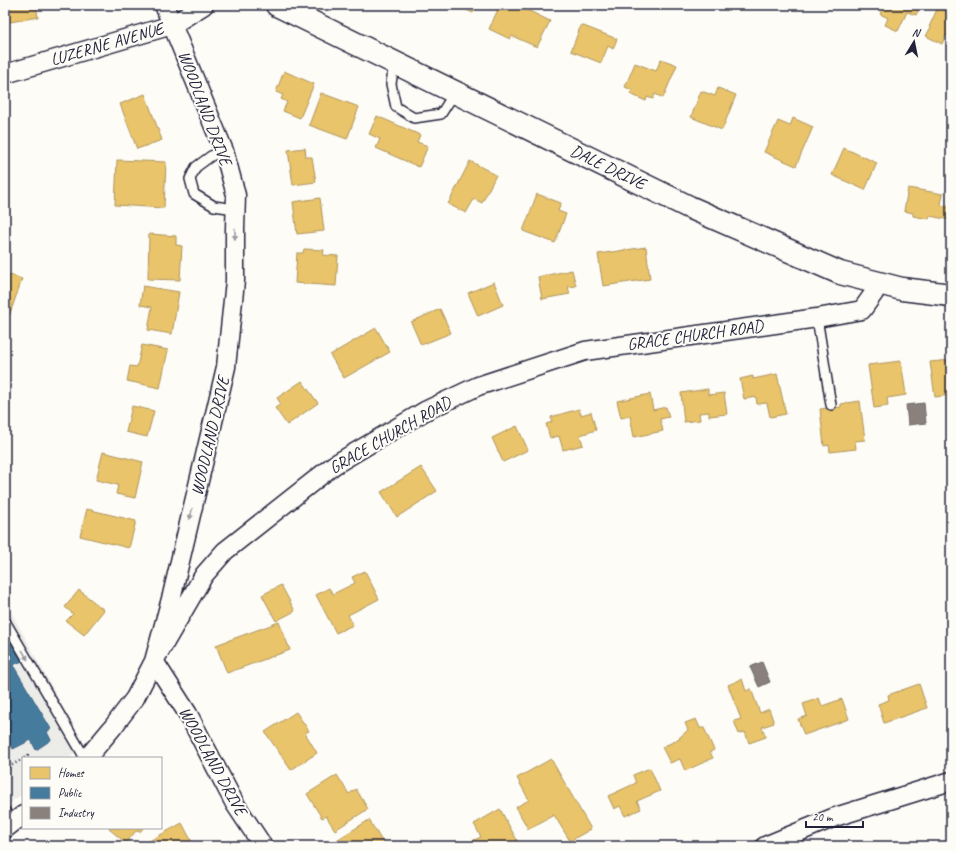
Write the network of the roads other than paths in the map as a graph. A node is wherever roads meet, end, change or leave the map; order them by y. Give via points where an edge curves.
1 (164, 5) edge
2 (204, 5) edge
3 (277, 5) edge
4 (172, 25) junction
5 (394, 63) junction
6 (5, 74) edge
7 (455, 92) junction
8 (224, 151) junction
9 (236, 209) junction
10 (879, 283) junction
11 (951, 295) edge
12 (817, 318) junction
13 (830, 405) dead end
14 (5, 621) edge
15 (154, 661) junction
16 (85, 757) edge
17 (87, 757) edge
18 (951, 781) edge
19 (263, 846) edge
20 (765, 846) edge

1 - 4 street, WOODLAND DRIVE
2 - 4 street, LUZERNE AVENUE
3 - 5 street, DALE DRIVE
4 - 6 street, LUZERNE AVENUE
4 - 8 street, WOODLAND DRIVE
5 - 7 street, DALE DRIVE
5 - 7 lane via 391,84 396,107 414,118 441,114
7 - 10 street, DALE DRIVE via 688,207 840,273
8 - 9 street, WOODLAND DRIVE via 236,195
8 - 9 lane via 211,156 196,168 190,179 194,194 214,206
9 -> 15 street, WOODLAND DRIVE via 235,281 226,367
10 - 11 street, DALE DRIVE via 902,289
10 - 12 street, GRACE CHURCH ROAD via 862,310
12 - 13 lane
12 - 15 street, GRACE CHURCH ROAD via 585,352 478,386 425,411 334,465 226,551 204,575
14 -> 16 lane
15 - 17 street, GRACE CHURCH ROAD via 135,698
15 - 19 street, WOODLAND DRIVE via 188,714 235,804
18 - 20 street via 835,817

